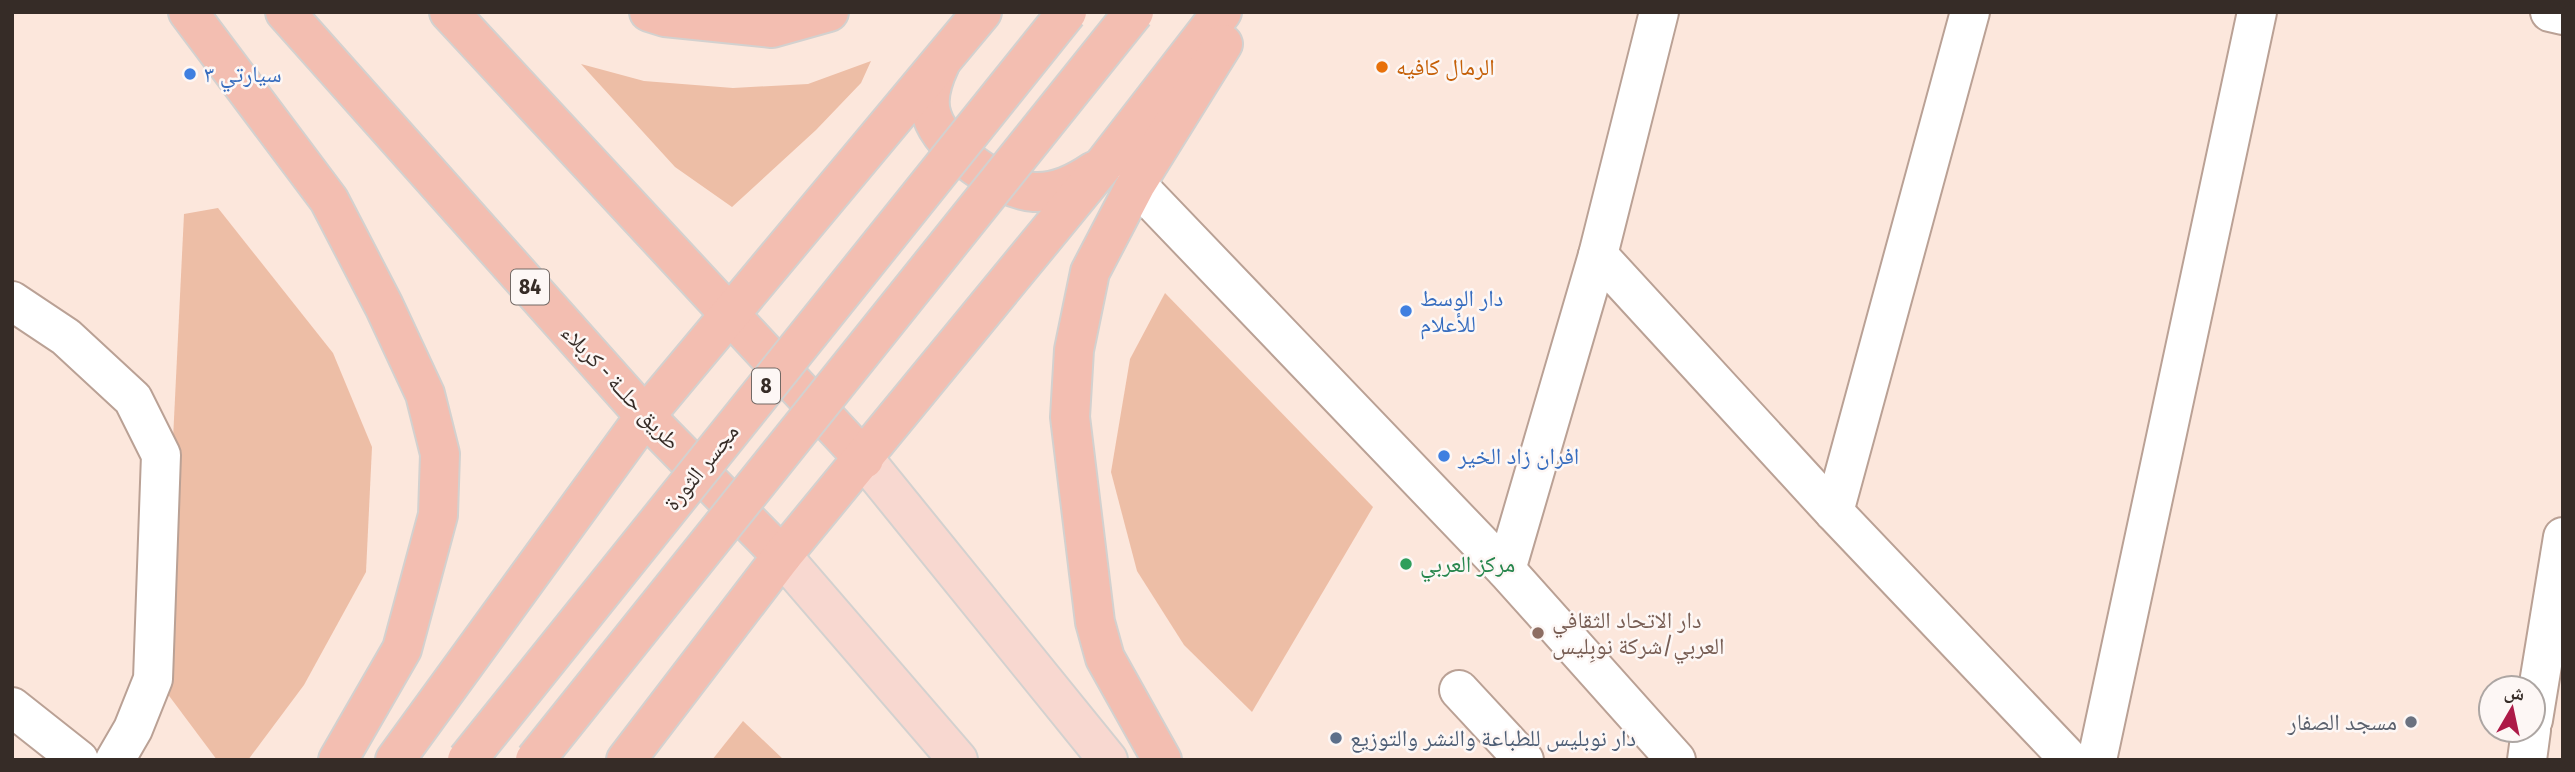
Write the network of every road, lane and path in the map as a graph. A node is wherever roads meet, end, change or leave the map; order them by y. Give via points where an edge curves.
1 (188, 12) edge
2 (285, 12) edge
3 (449, 12) edge
4 (649, 12) edge
5 (829, 12) edge
6 (982, 12) edge
7 (1067, 12) edge
8 (1134, 12) edge
9 (1222, 12) edge
10 (1242, 12) edge
11 (1659, 12) edge
12 (1970, 12) edge
13 (2257, 12) edge
14 (2550, 12) edge
15 (2563, 15) edge
16 (941, 62) junction
17 (1121, 173) junction
18 (1598, 255) junction
19 (12, 301) edge
20 (730, 314) junction
21 (645, 415) junction
22 (864, 459) junction
23 (1834, 512) junction
24 (2563, 537) edge
25 (782, 556) junction
26 (1506, 570) junction
27 (2541, 674) edge
28 (1459, 690) dead end
29 (12, 707) edge
30 (79, 760) edge
31 (115, 760) edge
32 (338, 760) edge
33 (395, 760) edge
34 (467, 760) edge
35 (535, 760) edge
36 (626, 760) edge
37 (958, 760) edge
38 (1108, 760) edge
39 (1162, 760) edge
40 (1524, 760) edge
41 (1676, 760) edge
42 (2070, 760) edge
43 (2097, 760) edge

1 - 32 highway via 329,200 425,394 440,454 438,515 402,649
2 - 21 highway, طريق حلــة - كربلاء / 84
3 - 20 highway
4 - 5 highway via 772,28
6 - 16 highway
7 - 34 highway, مجسر الثورة / 8, bridge
8 - 35 highway, 8, bridge
9 - 17 highway
10 - 17 highway via 1189,102
11 - 18 street
12 - 23 street
13 - 43 street
14 - 15 street
16 - 17 highway via 931,85 932,116 961,155 983,171 1032,192
16 - 20 highway
17 - 22 highway
17 - 26 street
17 - 39 highway via 1090,272 1074,350 1070,416 1098,634 1105,658
18 - 23 street
18 - 26 street
19 - 31 street via 66,337 133,399 161,455 153,679
20 - 21 highway
20 - 22 highway
21 - 25 highway, طريق حلــة - كربلاء / 84
21 - 33 highway
22 - 25 highway
22 - 38 main road
23 - 42 street
24 - 27 street
25 - 36 highway
25 - 37 main road, طريق حلــة - كربلاء / 84
26 - 41 street
28 - 40 street
29 - 30 street

